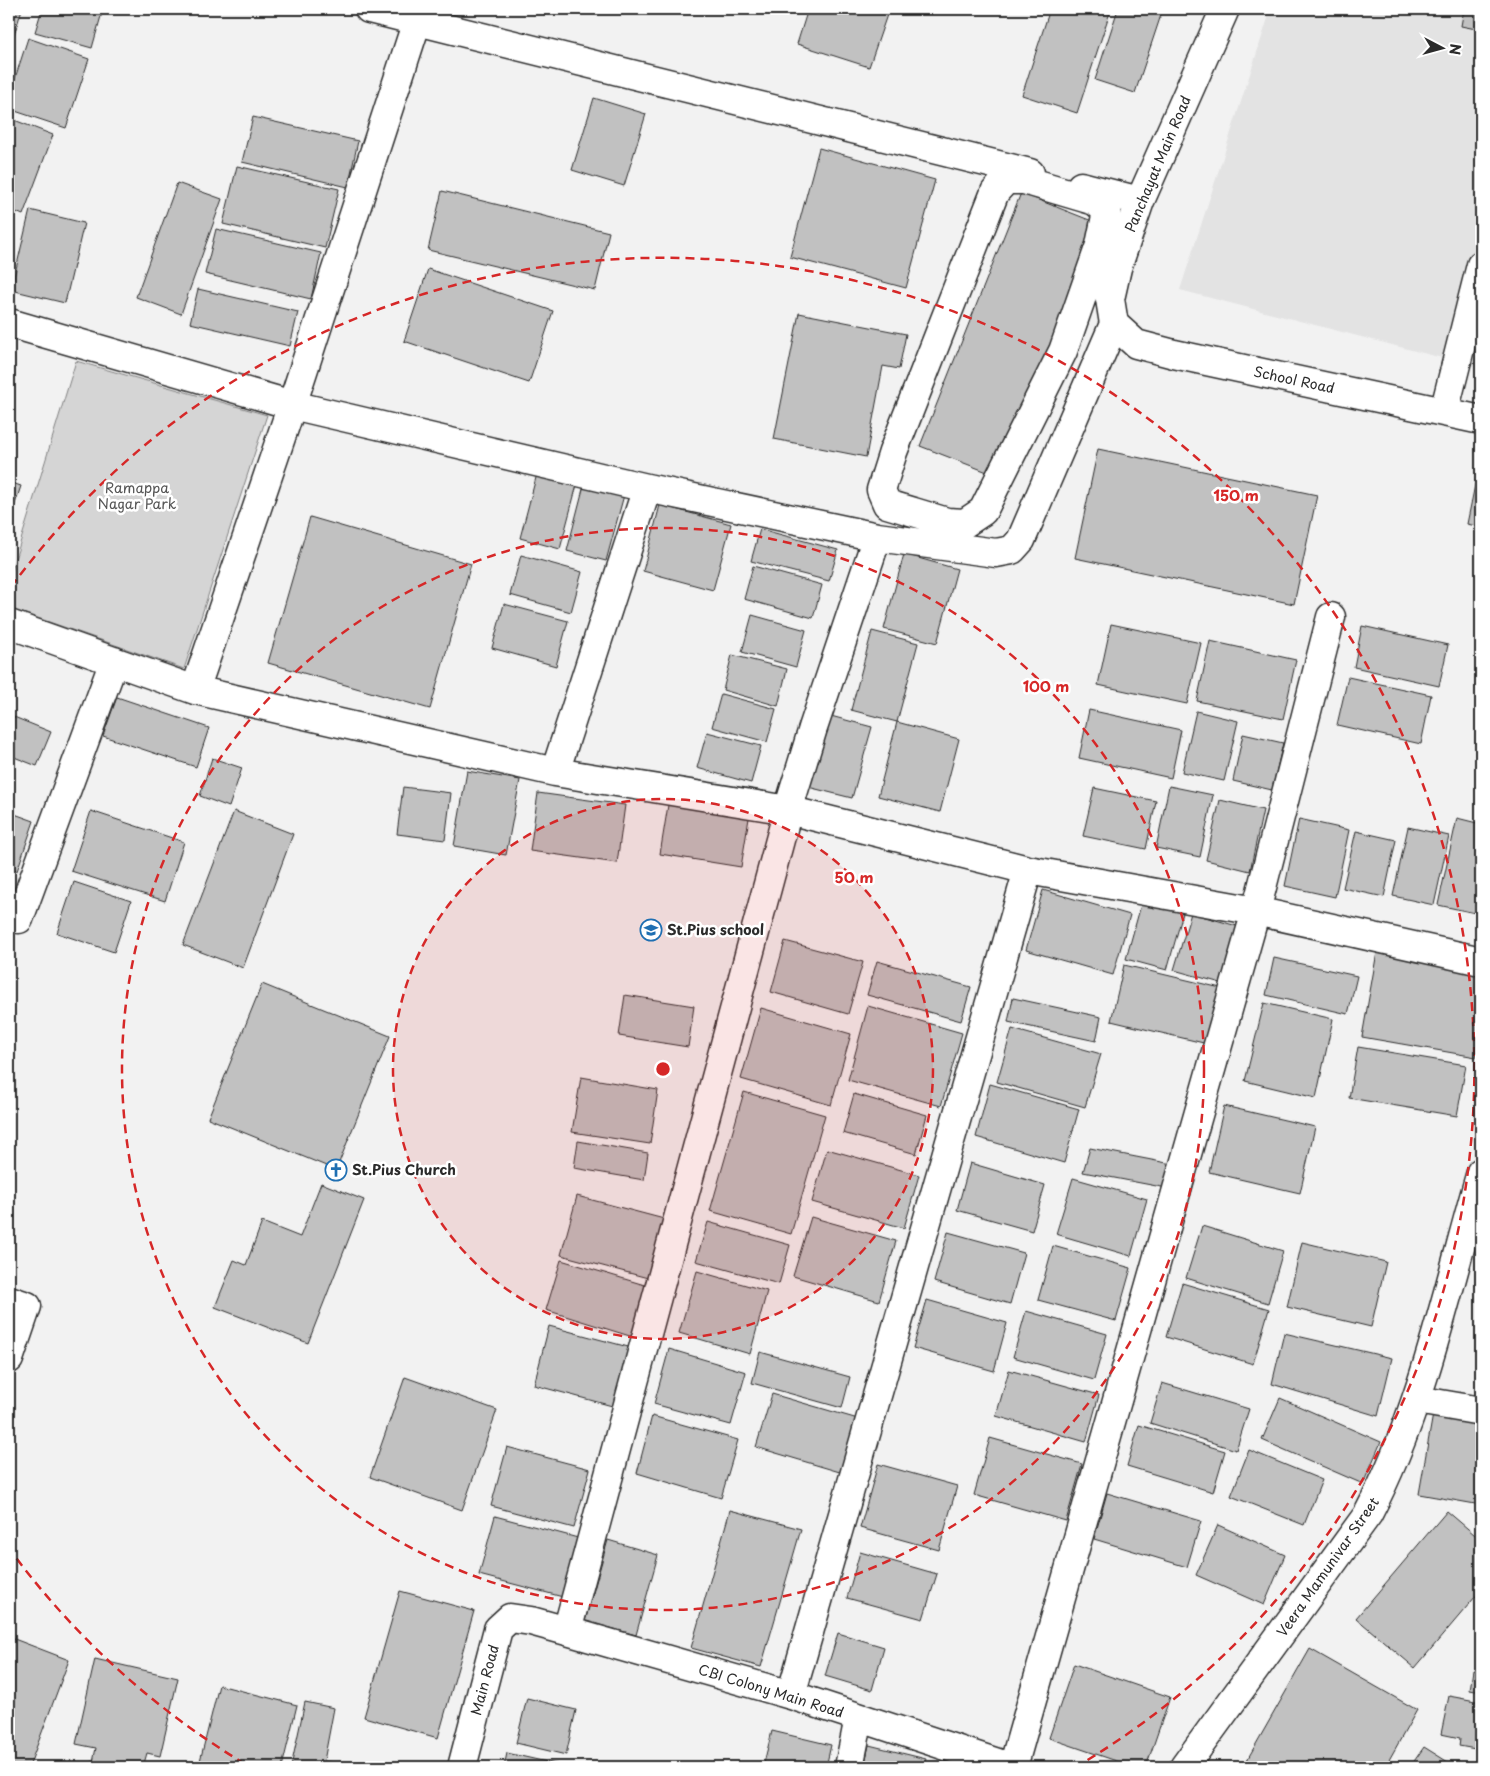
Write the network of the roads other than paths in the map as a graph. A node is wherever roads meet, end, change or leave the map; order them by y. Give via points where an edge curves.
1 (369, 9) edge
2 (1226, 9) edge
3 (417, 21) junction
4 (1140, 200) junction
5 (1481, 265) edge
6 (9, 323) edge
7 (1067, 339) junction
8 (1106, 344) junction
9 (292, 405) junction
10 (1444, 412) junction
11 (1481, 420) edge
12 (647, 488) junction
13 (877, 537) junction
14 (1331, 618) dead end
15 (9, 624) edge
16 (114, 661) junction
17 (195, 690) junction
18 (555, 772) junction
19 (788, 810) junction
20 (1028, 870) junction
21 (1256, 911) junction
22 (19, 919) dead end
23 (1481, 961) edge
24 (1481, 1172) edge
25 (1477, 1201) edge
26 (9, 1300) edge
27 (9, 1359) edge
28 (1417, 1400) junction
29 (1481, 1411) edge
30 (530, 1621) joint
31 (567, 1631) junction
32 (791, 1695) junction
33 (859, 1718) junction
34 (462, 1767) edge
35 (849, 1767) edge
36 (1012, 1767) edge
37 (1184, 1767) edge

1 - 3 street
2 - 4 street, Panchayat Main Road
3 - 4 street
3 - 9 street
4 - 8 street, Panchayat Main Road via 1117,268
5 - 10 street
6 - 9 street
7 - 7 street via 983,511 965,523 947,522 887,504 881,490 893,452 995,192 1006,180 1024,180 1095,200 1107,211 1100,245
7 - 8 street, School Road
8 - 10 street, School Road via 1136,344
8 - 13 street via 1021,540 1012,550 996,553
9 - 12 street
9 - 17 street
10 - 11 street, School Road
12 - 13 street
12 - 18 street
13 - 19 street
14 - 21 street
15 - 16 street
16 - 17 street
16 - 22 street
17 - 18 street
18 - 19 street
19 - 20 street
19 - 31 street
20 - 21 street
20 - 32 street
21 - 23 street
21 - 36 street
24 - 25 street, Veera Mamunivar Street
25 - 28 street, Veera Mamunivar Street
26 - 27 street via 27,1306
28 - 29 street
28 - 37 street, Veera Mamunivar Street via 1385,1481 1368,1514
30 - 31 street, CBI Colony Main Road
30 - 34 street, Main Road via 510,1618 498,1629
31 - 32 street, CBI Colony Main Road
32 - 33 street, CBI Colony Main Road
33 - 35 street
33 - 36 street, CBI Colony Main Road

